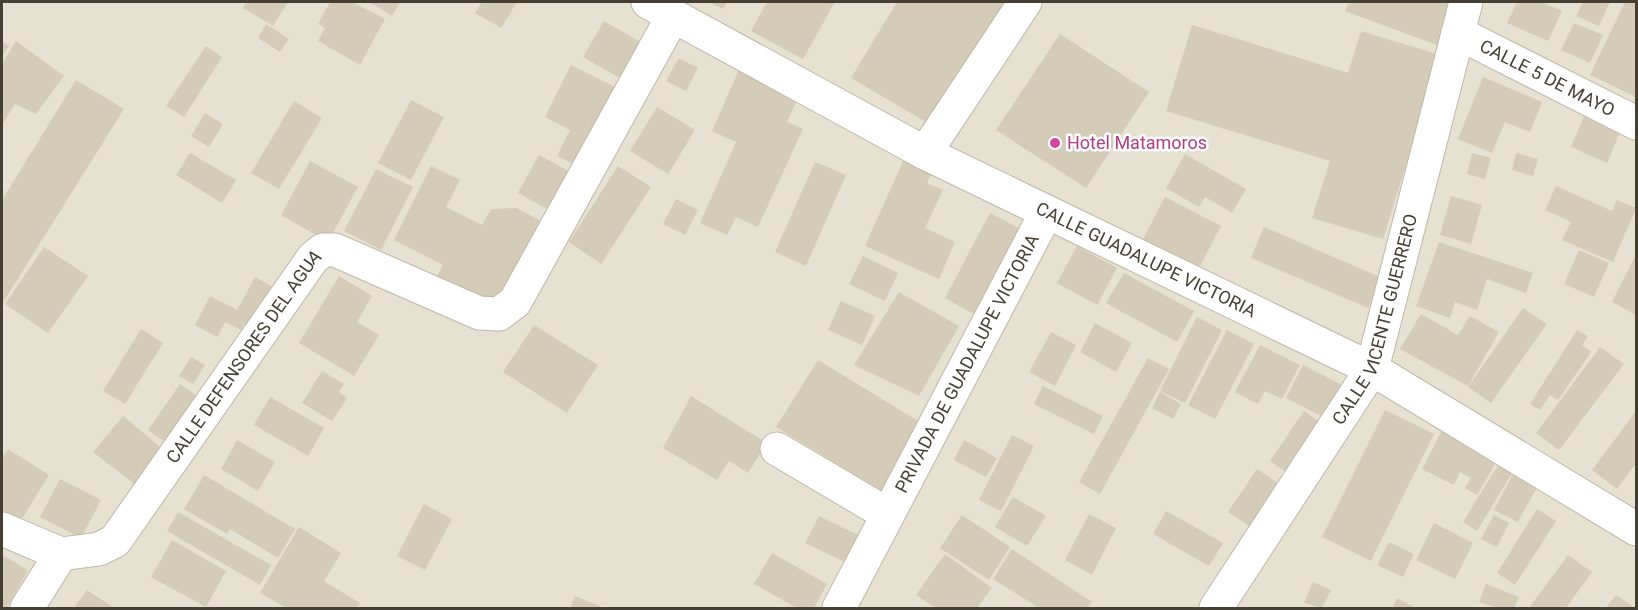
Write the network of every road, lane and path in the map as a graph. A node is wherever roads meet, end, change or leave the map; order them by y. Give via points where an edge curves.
1 (1025, 2) edge
2 (1466, 2) edge
3 (660, 9) edge
4 (1458, 33) junction
5 (1636, 123) edge
6 (925, 153) junction
7 (1046, 213) junction
8 (1372, 369) junction
9 (777, 449) dead end
10 (887, 514) junction
11 (2, 529) edge
12 (1636, 529) edge
13 (61, 555) junction
14 (27, 609) edge
15 (839, 609) edge
16 (1216, 609) edge

1 - 6 street
2 - 4 street, CALLE VICENTE GUERRERO
3 - 6 street, CALLE GUADALUPE VICTORIA
3 - 13 street, CALLE DEFENSORES DEL AGUA via 515,302 499,314 479,313 335,250 323,250 313,258 115,541 99,549
4 - 5 street, CALLE 5 DE MAYO
4 - 8 street, CALLE VICENTE GUERRERO
6 - 7 street, CALLE GUADALUPE VICTORIA
7 - 8 street, CALLE GUADALUPE VICTORIA
7 - 10 street, PRIVADA DE GUADALUPE VICTORIA
8 - 12 street, CALLE GUADALUPE VICTORIA
8 - 16 street, CALLE VICENTE GUERRERO
9 - 10 street, PRIVADA DE GUADALUPE VICTORIA
10 - 15 street, PRIVADA DE GUADALUPE VICTORIA
11 - 13 street
13 - 14 street

